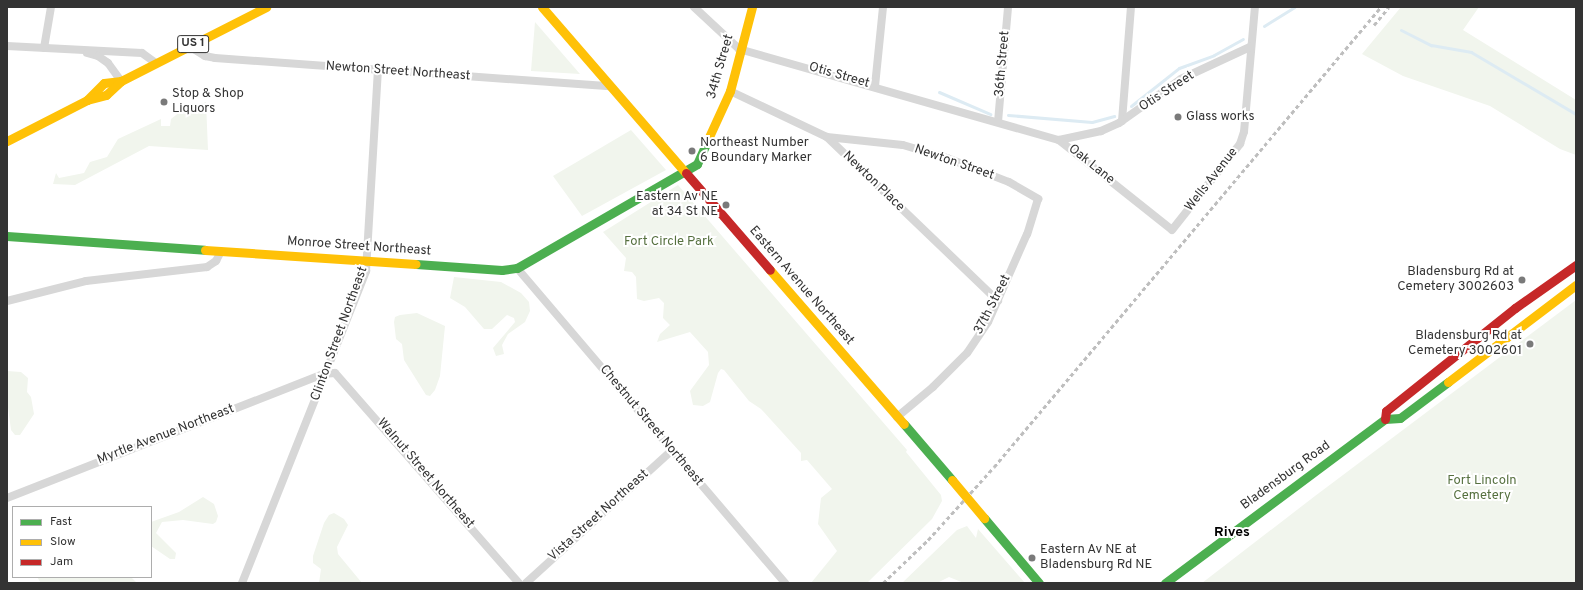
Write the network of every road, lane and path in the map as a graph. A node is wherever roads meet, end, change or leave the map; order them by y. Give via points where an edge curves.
1 (51, 7) edge
2 (266, 7) edge
3 (542, 7) edge
4 (694, 7) edge
5 (752, 7) edge
6 (883, 7) edge
7 (1008, 7) edge
8 (1131, 7) edge
9 (1255, 7) edge
10 (7, 46) edge
11 (188, 46) junction
12 (1250, 47) junction
13 (44, 48) junction
14 (740, 49) junction
15 (77, 50) junction
16 (156, 63) junction
17 (378, 72) junction
18 (121, 80) junction
19 (610, 86) junction
20 (875, 86) junction
21 (730, 91) junction
22 (1122, 121) junction
23 (998, 122) junction
24 (827, 137) junction
25 (1059, 140) junction
26 (7, 141) edge
27 (684, 171) junction
28 (1030, 193) joint
29 (1172, 230) joint
30 (7, 236) edge
31 (221, 251) junction
32 (367, 260) junction
33 (1576, 265) edge
34 (517, 268) junction
35 (1576, 285) edge
36 (7, 301) edge
37 (998, 301) junction
38 (326, 373) junction
39 (897, 417) junction
40 (1384, 419) junction
41 (672, 450) junction
42 (7, 498) edge
43 (242, 583) edge
44 (519, 583) edge
45 (526, 583) edge
46 (785, 583) edge
47 (1039, 583) edge
48 (1164, 583) edge

1 - 13 street
2 - 11 main road, US 1
3 - 19 main road, Eastern Avenue Northeast
4 - 14 street, Otis Street
5 - 14 main road, 34th Street
6 - 20 street
7 - 23 street, 36th Street
8 - 22 street
9 - 12 street, Wells Avenue
10 - 13 street
11 - 16 main road, US 1
11 - 17 street, Newton Street Northeast via 214,58
12 - 22 street, Otis Street via 1181,79
12 - 29 street, Wells Avenue via 1244,132 1240,144
13 - 15 street
14 - 20 street, Otis Street
14 - 21 main road, 34th Street
15 - 16 street via 142,53
15 - 18 street via 98,56 108,63
16 - 18 main road, US 1
17 - 19 street, Newton Street Northeast
17 - 32 street, Clinton Street Northeast
18 - 26 main road, US 1 via 106,95 87,100
19 - 27 main road, Eastern Avenue Northeast
20 - 23 street, Otis Street
21 - 24 street, Newton Place
21 - 27 main road, 34th Street via 697,164
22 - 25 street, Otis Street via 1102,131
23 - 25 street, Oak Lane
24 - 28 street, Newton Street via 918,150 947,158
24 - 37 street, Newton Place
25 - 29 street, Oak Lane
27 - 34 main road, Monroe Street Northeast
27 - 39 main road, Eastern Avenue Northeast
28 - 37 street, 37th Street via 1038,199 1034,218
30 - 31 main road, Monroe Street Northeast
31 - 32 main road, Monroe Street Northeast
31 - 36 street via 216,261 207,267 86,281
32 - 34 main road, Monroe Street Northeast via 502,270
32 - 38 street, Clinton Street Northeast via 366,271
33 - 40 main road, Bladensburg Road via 1515,308 1392,406 1386,411
34 - 41 street, Chestnut Street Northeast
35 - 40 main road, Bladensburg Road via 1400,418
37 - 39 street, 37th Street via 967,353 933,387
38 - 42 street, Myrtle Avenue Northeast
38 - 43 street, Clinton Street Northeast
38 - 44 street, Walnut Street Northeast via 338,374
39 - 47 main road, Eastern Avenue Northeast, bridge
40 - 48 main road, Bladensburg Road
41 - 45 street, Vista Street Northeast
41 - 46 street, Chestnut Street Northeast

